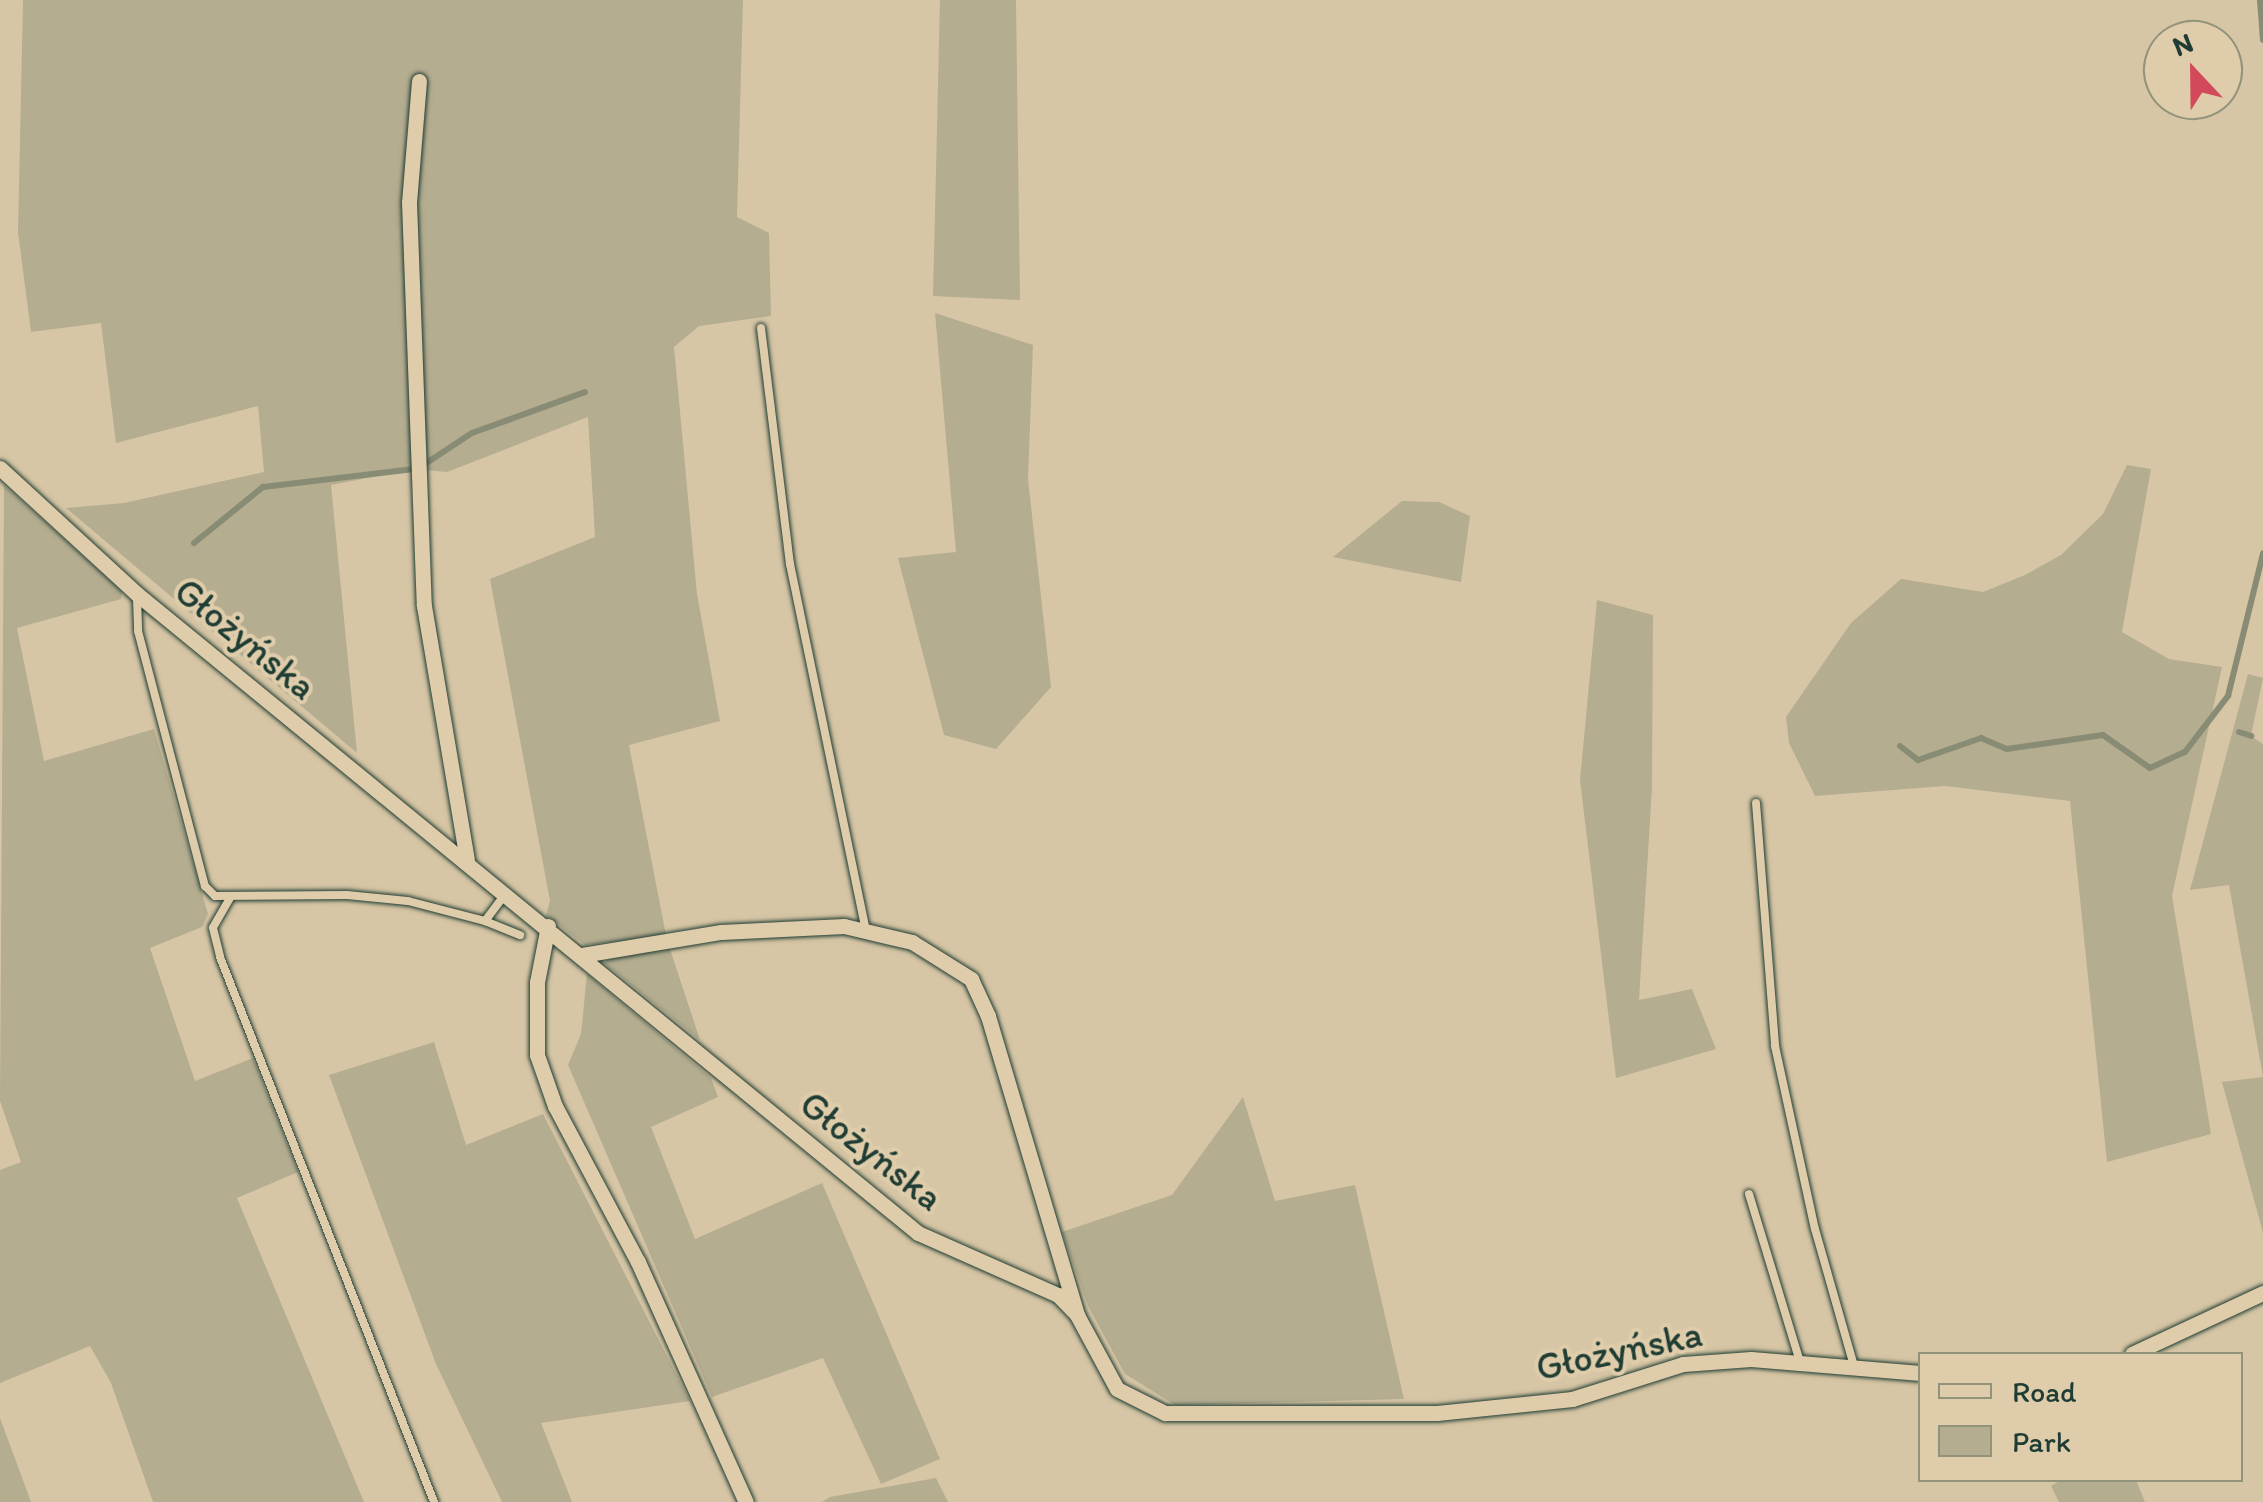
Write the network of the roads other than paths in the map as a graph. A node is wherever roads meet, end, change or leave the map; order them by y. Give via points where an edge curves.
1 (419, 81) dead end
2 (762, 328) dead end
3 (0, 468) edge
4 (137, 594) junction
5 (1756, 803) dead end
6 (467, 858) junction
7 (507, 892) junction
8 (230, 898) junction
9 (485, 921) junction
10 (548, 926) junction
11 (866, 931) junction
12 (520, 934) dead end
13 (582, 955) junction
14 (1749, 1194) dead end
15 (2263, 1293) edge
16 (1076, 1315) junction
17 (2136, 1352) edge
18 (1800, 1360) junction
19 (1854, 1366) junction
20 (1918, 1372) edge
21 (434, 1502) edge
22 (746, 1502) edge

1 - 6 street via 409,202 424,606
2 - 11 lane via 790,564
3 - 4 street, Głożyńska
4 - 6 street, Głożyńska
4 - 8 lane via 138,630 204,886
5 - 19 lane via 1775,1046 1815,1229
6 - 7 street, Głożyńska
7 - 9 lane
7 - 10 street, Głożyńska
8 - 9 lane via 348,894 408,900
8 - 21 lane via 214,928 220,957
9 - 12 lane
10 - 13 street, Głożyńska
10 - 22 street via 536,982 537,1056
11 - 13 street via 844,926 721,932
11 - 16 street via 912,942 970,979 988,1016
13 - 16 street, Głożyńska via 918,1232 1058,1295
14 - 18 lane
15 - 17 street
16 - 18 street, Głożyńska via 1117,1389 1165,1413 1238,1418 1332,1408 1437,1414 1572,1399 1683,1364
18 - 19 street, Głożyńska
19 - 20 street, Głożyńska

